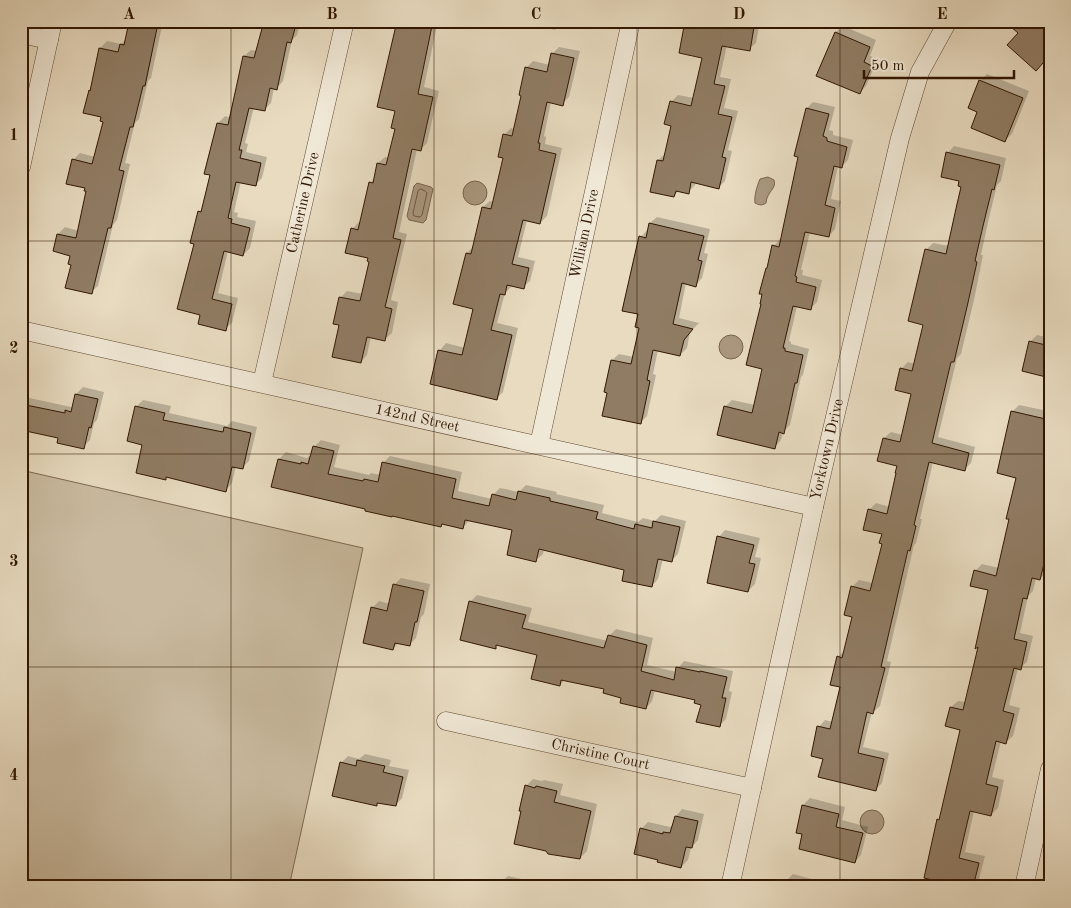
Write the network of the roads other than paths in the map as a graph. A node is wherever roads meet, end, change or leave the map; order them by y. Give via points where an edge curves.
1 (53, 21) edge
2 (344, 21) edge
3 (631, 21) edge
4 (948, 21) edge
5 (21, 34) edge
6 (49, 40) junction
7 (21, 167) edge
8 (21, 330) edge
9 (262, 383) junction
10 (539, 445) junction
11 (814, 507) junction
12 (446, 721) dead end
13 (1050, 769) edge
14 (752, 788) junction
15 (730, 887) edge
16 (1024, 887) edge

1 - 6 street
2 - 9 street, Catherine Drive
3 - 10 street, William Drive
4 - 11 street, Yorktown Drive via 920,72 900,138
5 - 6 street
6 - 7 street
8 - 9 street, 142nd Street
9 - 10 street, 142nd Street
10 - 11 street, 142nd Street
11 - 14 street, Yorktown Drive
12 - 14 street, Christine Court
13 - 16 street
14 - 15 street, Yorktown Drive

